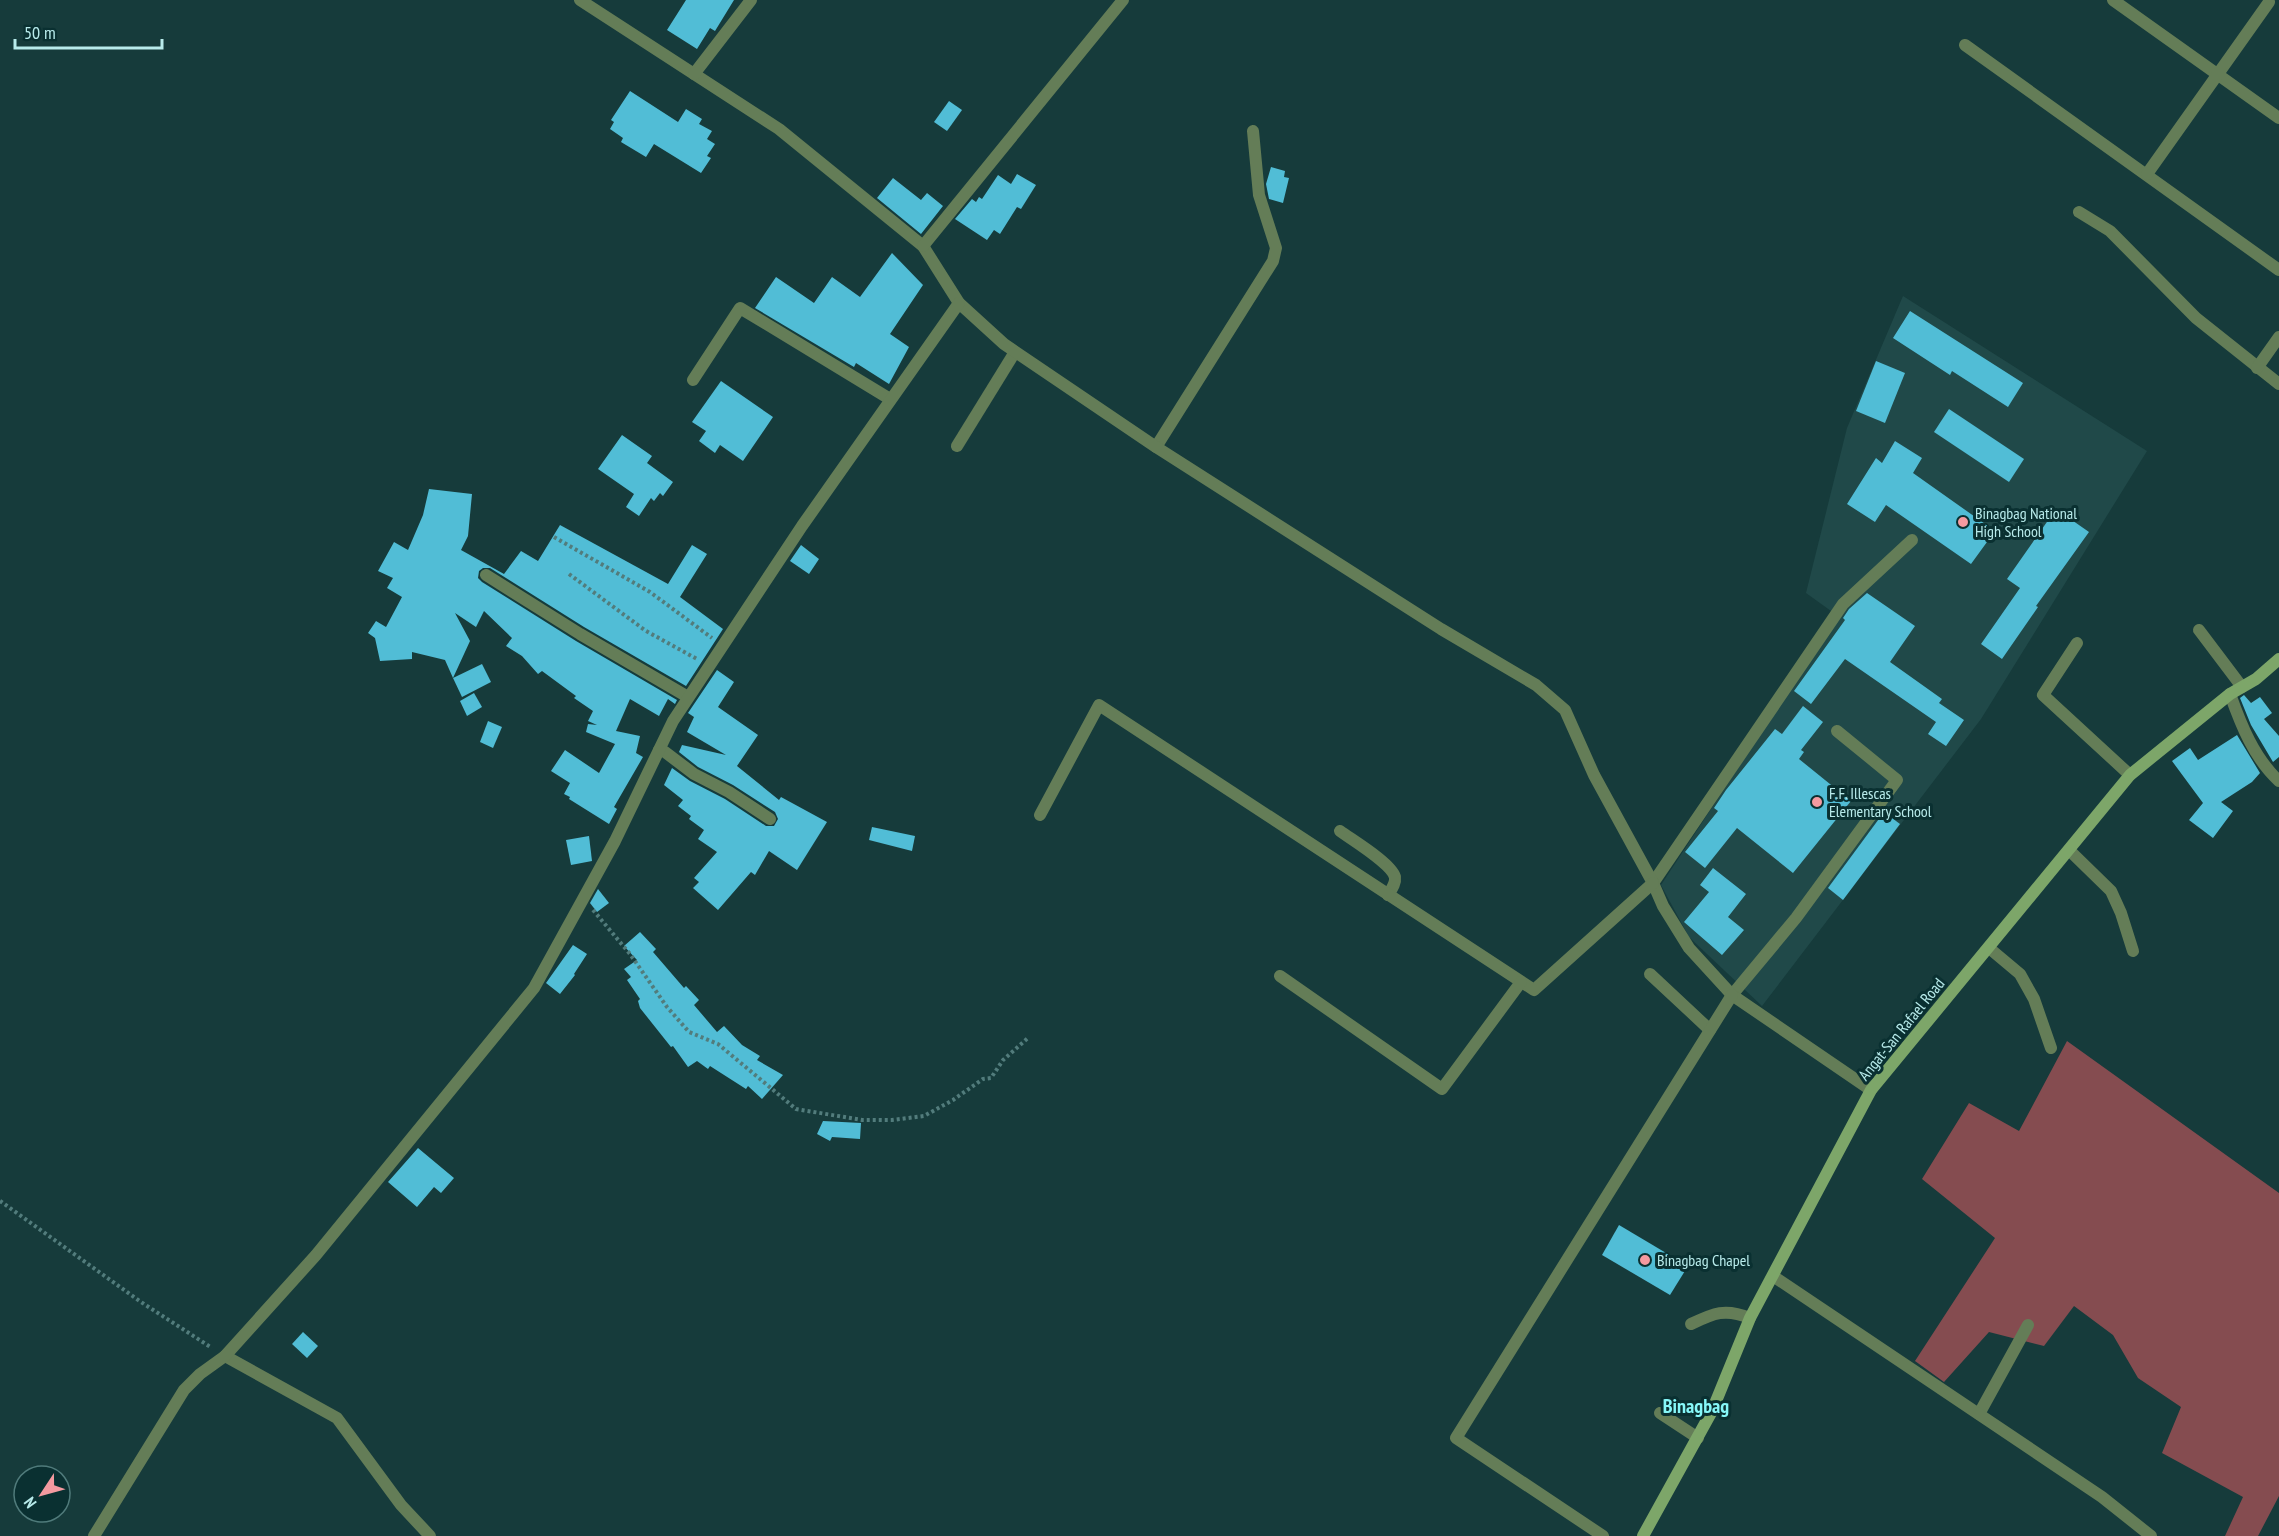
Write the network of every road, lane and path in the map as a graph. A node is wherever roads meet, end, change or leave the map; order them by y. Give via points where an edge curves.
1 (580, 0) edge
2 (751, 0) edge
3 (1123, 0) edge
4 (2113, 0) edge
5 (2269, 3) dead end
6 (1965, 45) dead end
7 (2217, 73) junction
8 (694, 75) junction
9 (2279, 117) edge
10 (1253, 131) dead end
11 (2147, 174) junction
12 (2079, 212) dead end
13 (923, 246) junction
14 (2279, 270) edge
15 (959, 303) junction
16 (2279, 337) edge
17 (1015, 352) junction
18 (2257, 368) junction
19 (693, 380) dead end
20 (2279, 384) edge
21 (890, 399) junction
22 (957, 446) dead end
23 (1156, 447) junction
24 (554, 537) dead end
25 (1912, 540) dead end
26 (569, 574) dead end
27 (486, 575) dead end
28 (2199, 630) dead end
29 (2077, 643) dead end
30 (723, 645) junction
31 (2279, 659) edge
32 (708, 667) junction
33 (2242, 687) junction
34 (2230, 694) junction
35 (688, 697) junction
36 (1837, 731) dead end
37 (659, 750) junction
38 (2130, 775) junction
39 (2279, 781) edge
40 (1040, 815) dead end
41 (770, 819) dead end
42 (1340, 831) dead end
43 (2069, 850) junction
44 (1653, 883) junction
45 (1388, 895) junction
46 (583, 898) junction
47 (1989, 948) junction
48 (2133, 951) dead end
49 (1650, 974) dead end
50 (1280, 976) dead end
51 (1521, 982) junction
52 (1732, 995) junction
53 (1710, 1030) junction
54 (1028, 1038) dead end
55 (2051, 1048) dead end
56 (1871, 1090) junction
57 (0, 1202) edge
58 (1773, 1276) junction
59 (1750, 1318) junction
60 (1691, 1324) dead end
61 (2028, 1325) dead end
62 (225, 1356) junction
63 (1660, 1413) dead end
64 (1979, 1414) junction
65 (1698, 1438) junction
66 (94, 1536) edge
67 (430, 1536) edge
68 (1603, 1536) edge
69 (1643, 1536) edge
70 (2151, 1536) edge

1 - 8 street
2 - 8 street
3 - 13 street
4 - 7 street
5 - 7 street
6 - 11 street
7 - 9 street
7 - 11 street
8 - 13 street via 779,129
10 - 23 street via 1259,195 1276,248 1274,261
11 - 14 street
12 - 18 street via 2110,231 2196,318
13 - 15 street
15 - 17 street
15 - 21 street
16 - 18 street
17 - 22 street
17 - 23 street
18 - 20 street
19 - 21 street via 740,308
21 - 30 street
23 - 44 street via 1440,629 1536,685 1565,710 1594,776
24 - 30 path via 650,592
25 - 44 street via 1843,604
26 - 32 path via 646,631
27 - 35 street
28 - 33 street
29 - 38 street via 2043,695
30 - 32 street
31 - 33 main road, Angat-San Rafael Road
32 - 35 street
33 - 34 main road, Angat-San Rafael Road
34 - 38 main road, Angat-San Rafael Road
34 - 39 street via 2252,746
35 - 37 street
36 - 52 street via 1897,780 1796,918
37 - 41 street
37 - 46 street
38 - 43 main road, Angat-San Rafael Road
40 - 45 street via 1099,705
42 - 45 street via 1389,867 1395,877
43 - 47 main road, Angat-San Rafael Road
43 - 48 street via 2110,891
44 - 51 street via 1534,990
44 - 52 street via 1689,948
45 - 51 street
46 - 54 path via 689,1032 718,1044 796,1108 861,1120 924,1116 983,1079 991,1078 1003,1060
46 - 62 street via 534,988 316,1256
47 - 55 street via 2020,974 2034,999
47 - 56 main road, Angat-San Rafael Road
49 - 53 street
50 - 51 street via 1442,1089
52 - 53 street
52 - 56 street
53 - 68 street via 1456,1438
56 - 58 main road, Angat-San Rafael Road
57 - 62 path
58 - 59 main road, Angat-San Rafael Road
58 - 64 street
59 - 60 street via 1722,1312
59 - 65 main road, Angat-San Rafael Road
61 - 64 street
62 - 66 street via 184,1390
62 - 67 street via 337,1418 401,1505
63 - 65 street
64 - 70 street via 2102,1497
65 - 69 main road, Angat-San Rafael Road

